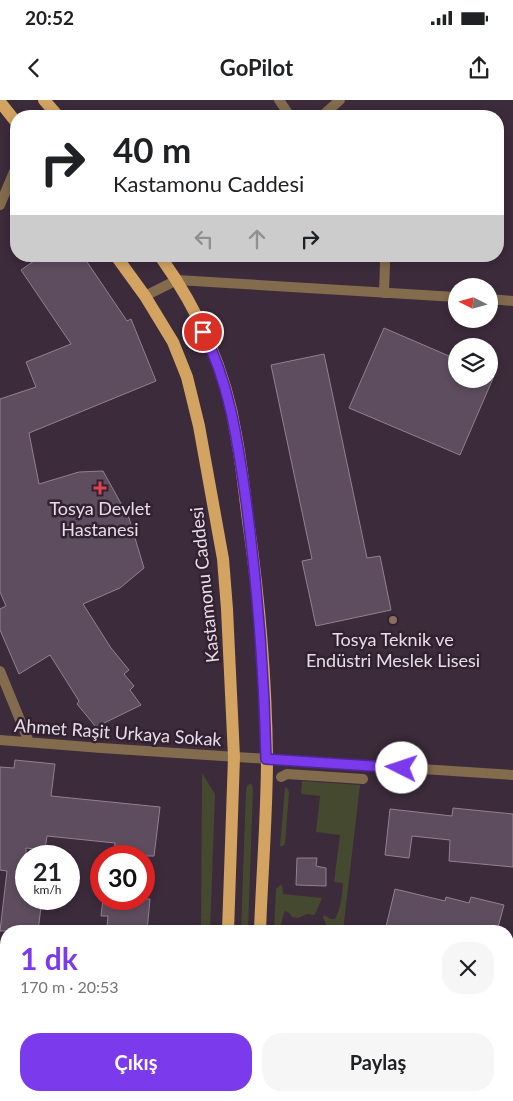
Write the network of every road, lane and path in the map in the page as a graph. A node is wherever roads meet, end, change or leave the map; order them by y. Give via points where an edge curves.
1 (44, 100) edge
2 (340, 100) edge
3 (0, 102) edge
4 (53, 110) edge
5 (329, 110) edge
6 (10, 114) edge
7 (10, 182) edge
8 (0, 206) edge
9 (120, 262) edge
10 (164, 262) edge
11 (386, 262) edge
12 (177, 280) junction
13 (384, 292) junction
14 (145, 296) junction
15 (448, 296) edge
16 (498, 300) edge
17 (513, 301) edge
18 (0, 671) edge
19 (0, 740) edge
20 (29, 742) junction
21 (234, 757) junction
22 (266, 759) junction
23 (513, 775) edge
24 (281, 777) dead end
25 (362, 779) dead end
26 (228, 925) edge
27 (260, 925) edge

1 - 4 main road
2 - 5 street
3 - 6 main road
7 - 8 street
9 - 14 main road, Kastamonu Caddesi
10 - 12 main road
11 - 13 street
12 - 13 street
12 - 14 street
12 - 22 main road via 212,349 236,433 253,555
13 - 15 street
14 - 21 main road, Kastamonu Caddesi via 173,342 187,377 199,426 222,559
16 - 17 street
18 - 20 street
19 - 20 street, Ahmet Raşit Urkaya Sokak
20 - 21 street, Ahmet Raşit Urkaya Sokak
21 - 22 street, Ahmet Raşit Urkaya Sokak
21 - 26 main road, Kastamonu Caddesi
22 - 23 street, Ahmet Raşit Urkaya Sokak
22 - 27 main road
24 - 25 street via 287,774

